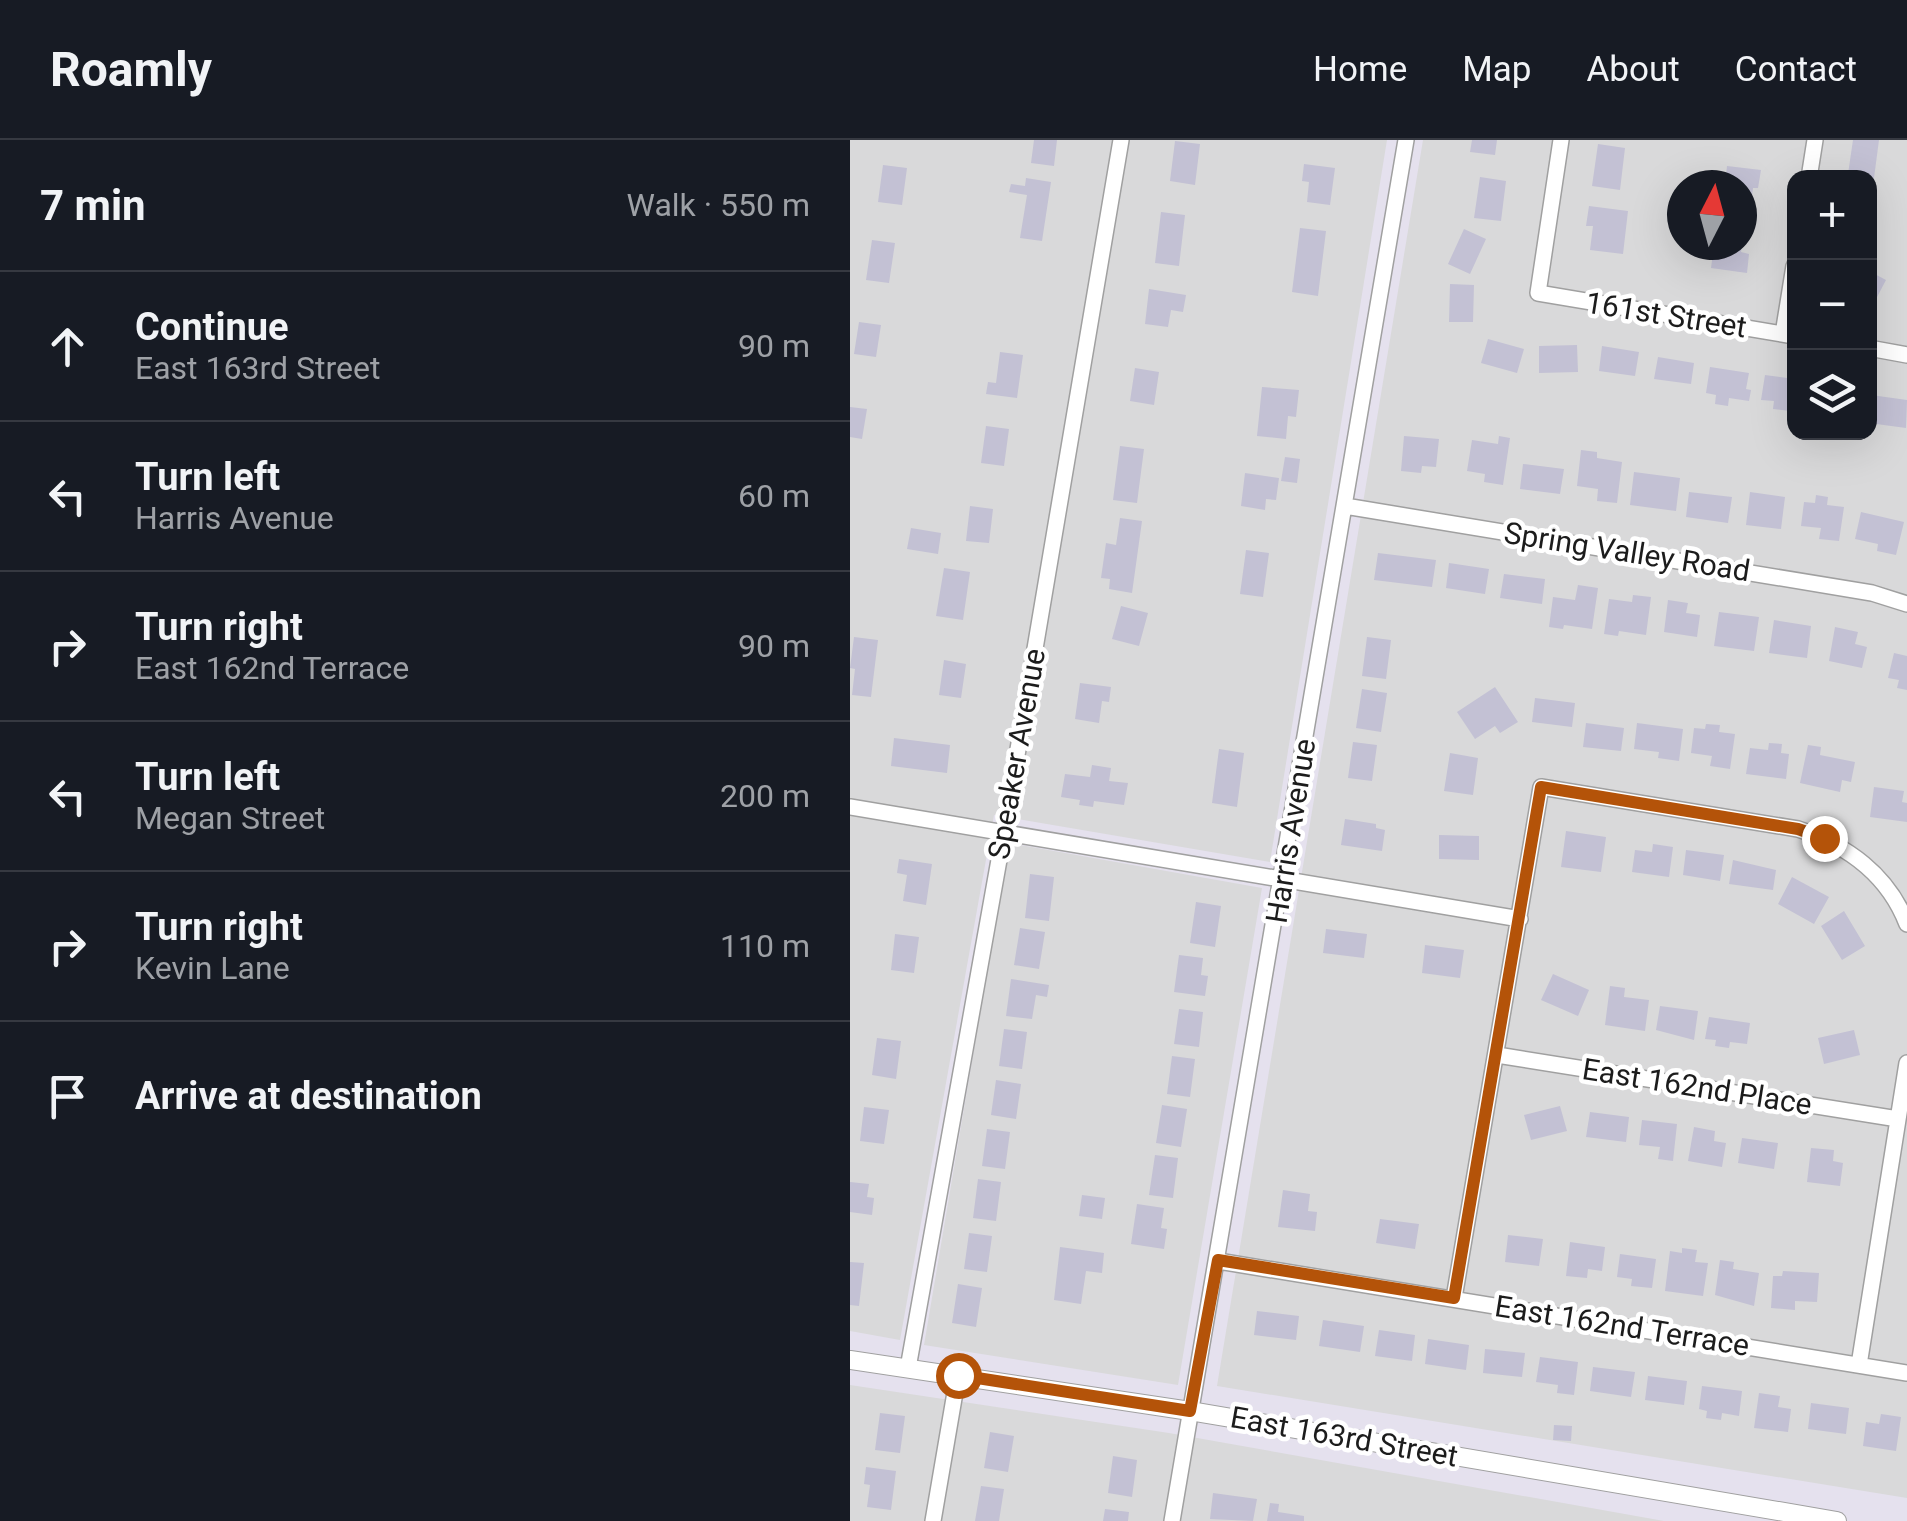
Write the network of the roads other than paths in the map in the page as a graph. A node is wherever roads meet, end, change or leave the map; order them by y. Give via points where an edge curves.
1 (1122, 140) edge
2 (1406, 140) edge
3 (1561, 140) edge
4 (1815, 140) edge
5 (1810, 170) edge
6 (1787, 335) edge
7 (1877, 349) edge
8 (1907, 355) edge
9 (1345, 506) junction
10 (1907, 604) edge
11 (850, 806) edge
12 (1004, 832) junction
13 (1283, 880) junction
14 (1907, 882) edge
15 (1892, 895) junction
16 (1520, 919) junction
17 (1907, 924) edge
18 (1496, 1055) junction
19 (1907, 1063) edge
20 (1898, 1119) junction
21 (1218, 1260) junction
22 (1454, 1298) junction
23 (850, 1360) edge
24 (1859, 1366) junction
25 (908, 1368) junction
26 (1907, 1373) edge
27 (958, 1375) junction
28 (1190, 1411) junction
29 (933, 1521) edge
30 (1172, 1521) edge
31 (1837, 1521) edge

1 - 12 street, Speaker Avenue
2 - 9 street, Harris Avenue
3 - 6 street, 161st Street via 1538,293
4 - 5 street
7 - 8 street
9 - 10 street, Spring Valley Road via 1872,592
9 - 13 street, Harris Avenue
11 - 12 street
12 - 13 street
12 - 25 street, Speaker Avenue
13 - 16 street
13 - 21 street, Harris Avenue
14 - 15 street
15 - 16 street via 1846,849 1798,829 1541,787
15 - 17 street
16 - 18 street
18 - 20 street, East 162nd Place
18 - 22 street
19 - 20 street
20 - 24 street
21 - 22 street, East 162nd Terrace
21 - 28 street, Harris Avenue
22 - 24 street, East 162nd Terrace
23 - 25 street, East 163rd Street
24 - 26 street, East 162nd Terrace
25 - 27 street, East 163rd Street
27 - 28 street, East 163rd Street
27 - 29 street
28 - 30 street, Harris Avenue
28 - 31 street, East 163rd Street

